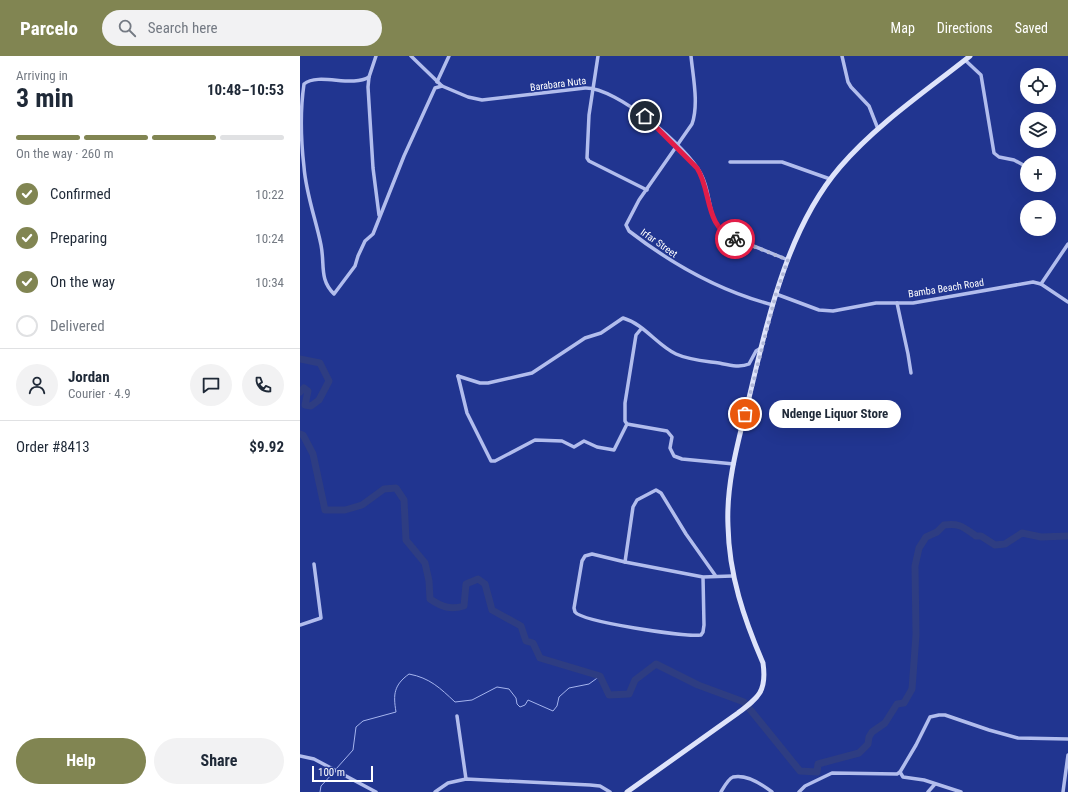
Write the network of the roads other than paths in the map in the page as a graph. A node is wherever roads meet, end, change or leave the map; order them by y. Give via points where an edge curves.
1 (376, 56) edge
2 (411, 56) edge
3 (449, 56) edge
4 (598, 56) edge
5 (691, 56) edge
6 (842, 56) edge
7 (970, 56) edge
8 (965, 60) junction
9 (369, 76) junction
10 (438, 81) junction
11 (442, 86) junction
12 (434, 88) junction
13 (594, 88) junction
14 (301, 96) edge
15 (301, 129) edge
16 (878, 130) junction
17 (677, 146) junction
18 (730, 162) dead end
19 (1020, 163) edge
20 (830, 179) junction
21 (647, 190) junction
22 (379, 217) junction
23 (1068, 244) edge
24 (788, 260) junction
25 (1041, 284) junction
26 (776, 294) junction
27 (1068, 302) edge
28 (897, 303) junction
29 (773, 305) junction
30 (641, 329) junction
31 (761, 348) junction
32 (911, 373) dead end
33 (627, 424) junction
34 (734, 464) junction
35 (625, 562) junction
36 (314, 564) dead end
37 (715, 575) junction
38 (732, 576) junction
39 (704, 577) junction
40 (300, 625) edge
41 (457, 716) dead end
42 (1068, 739) edge
43 (1068, 755) edge
44 (300, 756) edge
45 (900, 772) junction
46 (466, 778) junction
47 (935, 784) junction
48 (376, 792) edge
49 (435, 792) edge
50 (610, 792) edge
51 (626, 792) edge
52 (721, 792) edge
53 (772, 792) edge
54 (799, 792) edge
55 (928, 792) edge
56 (961, 792) edge
57 (1063, 792) edge

1 - 9 street
2 - 10 street, Barabara Nuta
3 - 10 street
4 - 13 street
5 - 17 street, Irfar Street via 694,117
6 - 16 street via 850,87 869,106
7 - 8 main road
8 - 16 main road
8 - 19 street via 981,75 994,153
9 - 14 street via 354,80 308,81 304,84
9 - 22 street via 373,168
10 - 11 street, Barabara Nuta
10 - 12 street
11 - 12 street
11 - 13 street, Barabara Nuta via 482,100
12 - 22 street
13 - 17 street, Barabara Nuta via 607,92 634,108
13 - 21 street via 586,158
14 - 15 street
15 - 22 street via 304,168 322,252 324,281 334,294 355,266 365,241 373,234
16 - 20 main road via 856,149
17 - 21 street, Irfar Street
17 - 24 street, Barabara Nuta via 702,175 713,216 721,231
18 - 20 street via 782,162
20 - 24 main road
21 - 29 street, Irfar Street via 628,218 626,225 629,231 680,267 716,286
23 - 25 street
24 - 26 main road
25 - 27 street
25 - 28 street, Bamba Beach Road via 1033,282 926,301
26 - 28 street, Bamba Beach Road via 819,310 833,311 864,305
26 - 29 main road
28 - 32 street
29 - 31 main road
30 - 31 street via 675,353 687,358 731,365 749,364 756,351
30 - 33 street via 636,335 625,403 624,417
30 - 33 street via 628,320 620,319 600,333 585,338 532,373 501,382 480,383 458,376 467,413 491,461 535,440 562,441 574,447 584,441 597,447 614,450
31 - 34 main road
33 - 34 street via 668,431 672,434 670,448 674,456
34 - 38 main road via 728,496 727,525
35 - 37 street via 632,507 637,500 656,490 661,493
35 - 39 street
35 - 39 street via 592,554 585,556 574,608 577,615 632,627 701,635 704,625
36 - 40 street via 321,618
37 - 38 street
37 - 39 street
38 - 51 main road via 763,663 764,684 758,696 744,709
41 - 46 street
42 - 45 street via 1018,738 945,715 933,716 930,717
43 - 57 street
44 - 48 street via 314,759
45 - 47 street via 903,777
45 - 54 street via 832,773 812,782
46 - 49 street via 448,783
46 - 50 street via 590,784
47 - 55 street
47 - 56 street
52 - 53 street via 733,777 744,777

